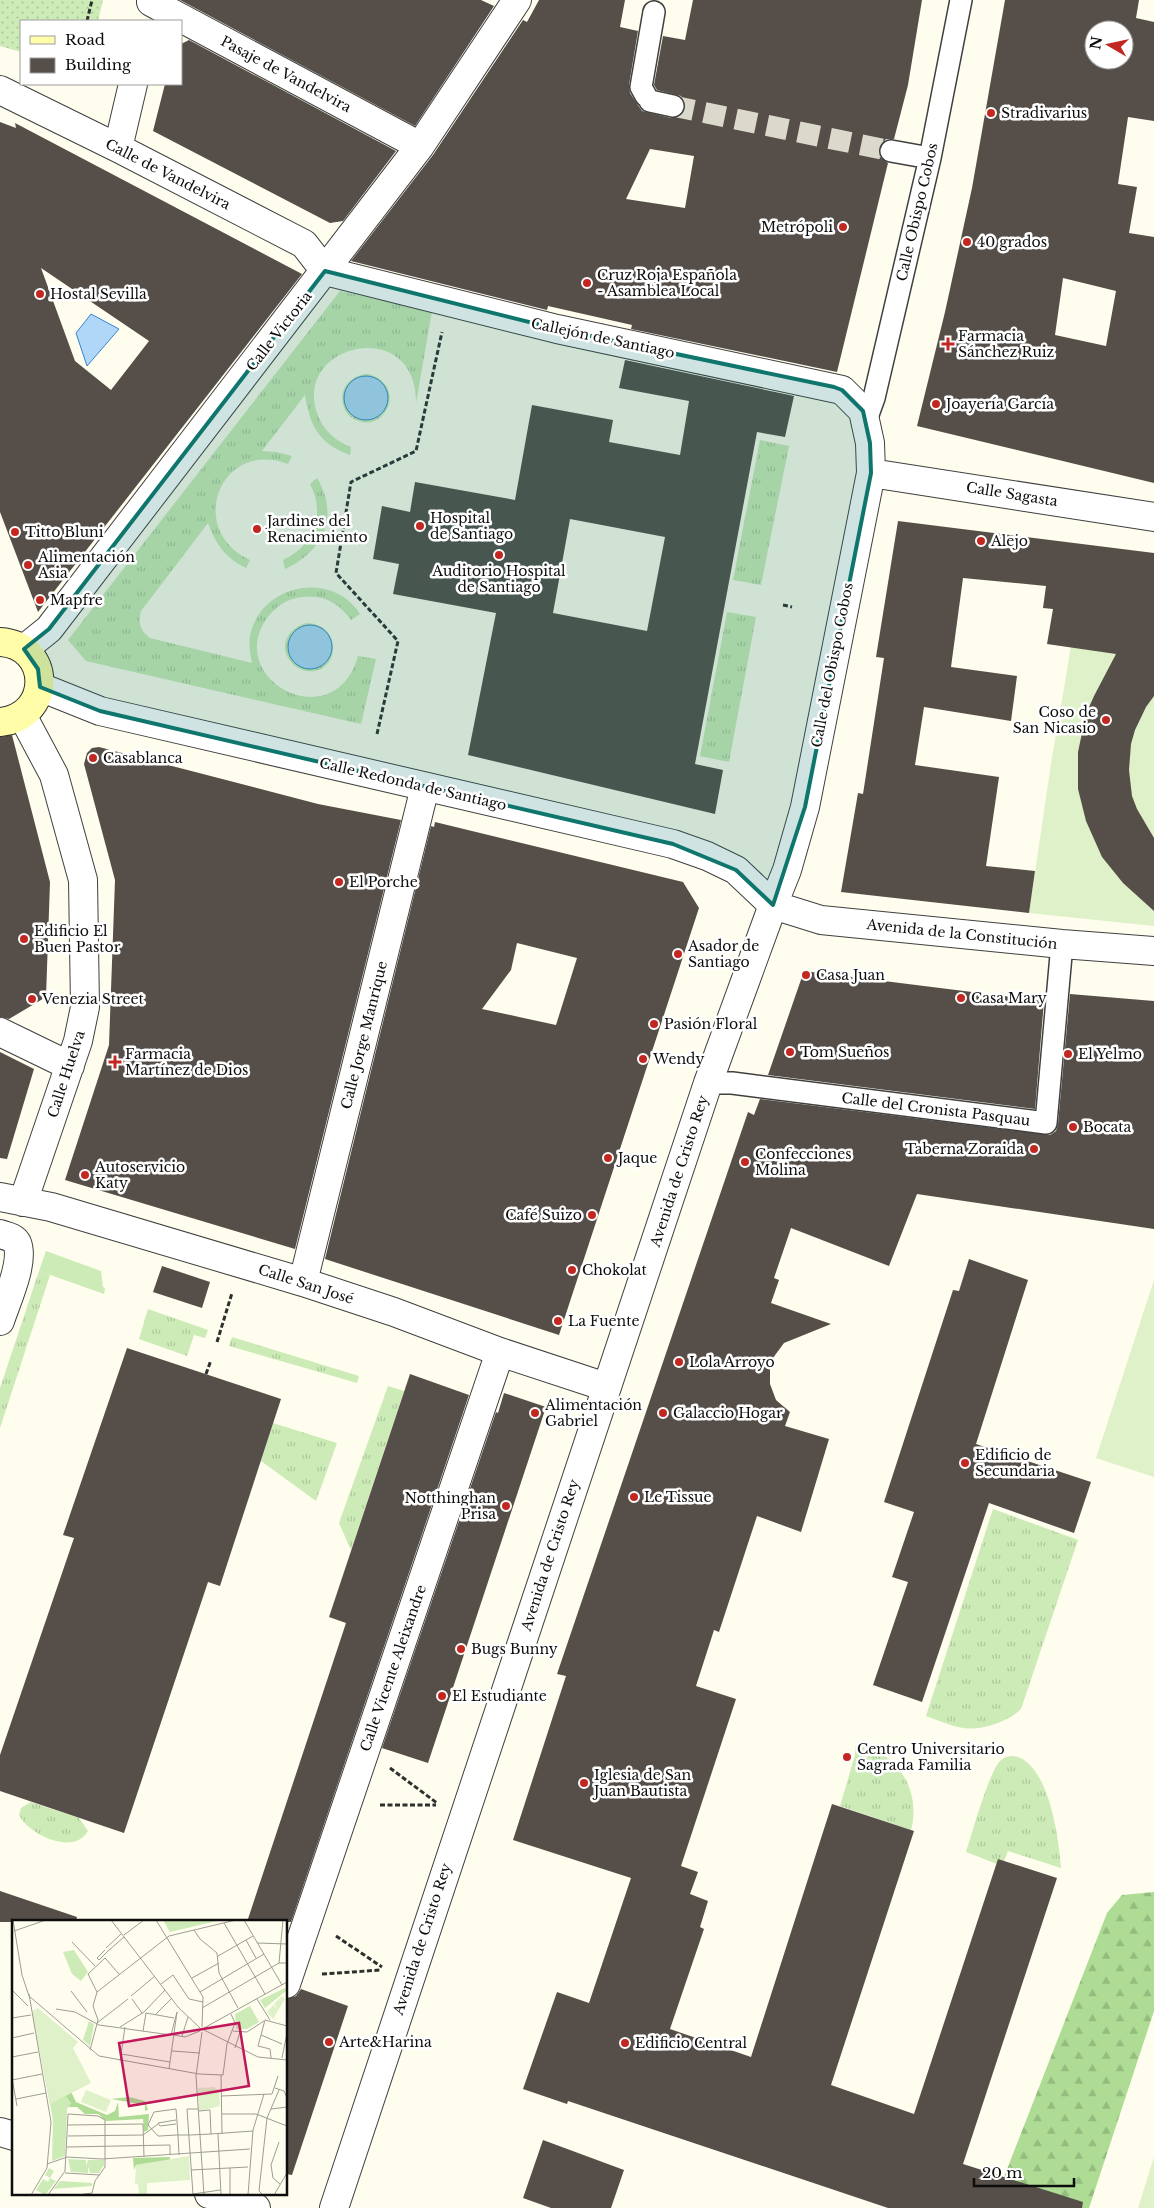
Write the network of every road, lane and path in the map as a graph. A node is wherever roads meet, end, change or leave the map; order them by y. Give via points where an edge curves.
1 (92, 0) edge
2 (517, 0) edge
3 (961, 0) edge
4 (150, 8) edge
5 (654, 12) dead end
6 (87, 20) edge
7 (173, 20) edge
8 (182, 24) edge
9 (133, 85) edge
10 (0, 90) edge
11 (673, 106) tunnel mouth
12 (420, 146) junction
13 (118, 148) junction
14 (891, 151) tunnel mouth
15 (930, 158) junction
16 (325, 272) junction
17 (449, 302) junction
18 (865, 423) junction
19 (871, 473) junction
20 (1154, 517) edge
21 (783, 605) dead end
22 (792, 607) dead end
23 (12, 646) edge
24 (40, 687) junction
25 (11, 718) edge
26 (378, 734) dead end
27 (425, 787) junction
28 (773, 905) junction
29 (1062, 944) junction
30 (1154, 951) edge
31 (0, 1032) edge
32 (70, 1066) junction
33 (708, 1083) junction
34 (12, 1199) edge
35 (9, 1242) edge
36 (241, 1263) junction
37 (304, 1282) junction
38 (0, 1321) edge
39 (217, 1342) dead end
40 (500, 1352) junction
41 (211, 1360) dead end
42 (206, 1374) dead end
43 (606, 1387) junction
44 (366, 1750) junction
45 (347, 1805) junction
46 (309, 1918) junction
47 (288, 1980) edge
48 (216, 2196) edge
49 (256, 2208) edge
50 (334, 2208) edge

1 - 6 path
2 - 12 street, Calle Victoria
3 - 15 street, Calle Obispo Cobos
4 - 7 street, Pasaje de Vandelvira
5 - 11 street via 641,87 648,98
8 - 12 street, Pasaje de Vandelvira
9 - 13 street
10 - 13 street, Calle de Vandelvira
12 - 16 street, Calle Victoria
13 - 16 street, Calle de Vandelvira via 304,244
14 - 15 street
15 - 18 street, Calle Obispo Cobos via 874,398
16 - 17 street, Callejón de Santiago
16 - 23 street, Calle Victoria via 49,629
17 - 18 street, Callejón de Santiago via 557,329 834,387 854,401 863,412
17 - 26 path via 416,451 351,482 336,573 398,641
18 - 19 street, Calle del Obispo Cobos via 870,443
19 - 20 street, Calle Sagasta
19 - 28 street, Calle del Obispo Cobos via 805,807
21 - 22 path
23 - 24 main road via 36,664
24 - 25 main road via 32,706
24 - 27 street, Calle Redonda de Santiago via 100,711
25 - 32 street, Calle Huelva via 54,775 83,880 85,1008
27 - 28 street, Calle Redonda de Santiago via 689,850 736,870
27 - 37 street, Calle Jorge Manrique
28 - 29 street, Avenida de la Constitución via 821,920
28 - 33 street, Avenida de Cristo Rey
29 - 30 street, Avenida de la Constitución
29 - 33 street, Calle del Cronista Pasquau via 1046,1123
31 - 32 street
32 - 34 street, Calle Huelva
33 - 43 street, Avenida de Cristo Rey
34 - 36 street, Calle San José via 51,1207
35 - 38 street via 20,1258
36 - 37 street, Calle San José
36 - 39 path
37 - 40 street, Calle San José
40 - 43 street, Calle San José
40 - 44 street, Calle Vicente Aleixandre
41 - 42 path
43 - 50 street, Avenida de Cristo Rey
44 - 45 street, Calle Vicente Aleixandre
44 - 45 path via 440,1804
45 - 46 street, Calle Vicente Aleixandre
46 - 47 street, Calle Vicente Aleixandre
46 - 47 path via 386,1970
48 - 49 street

